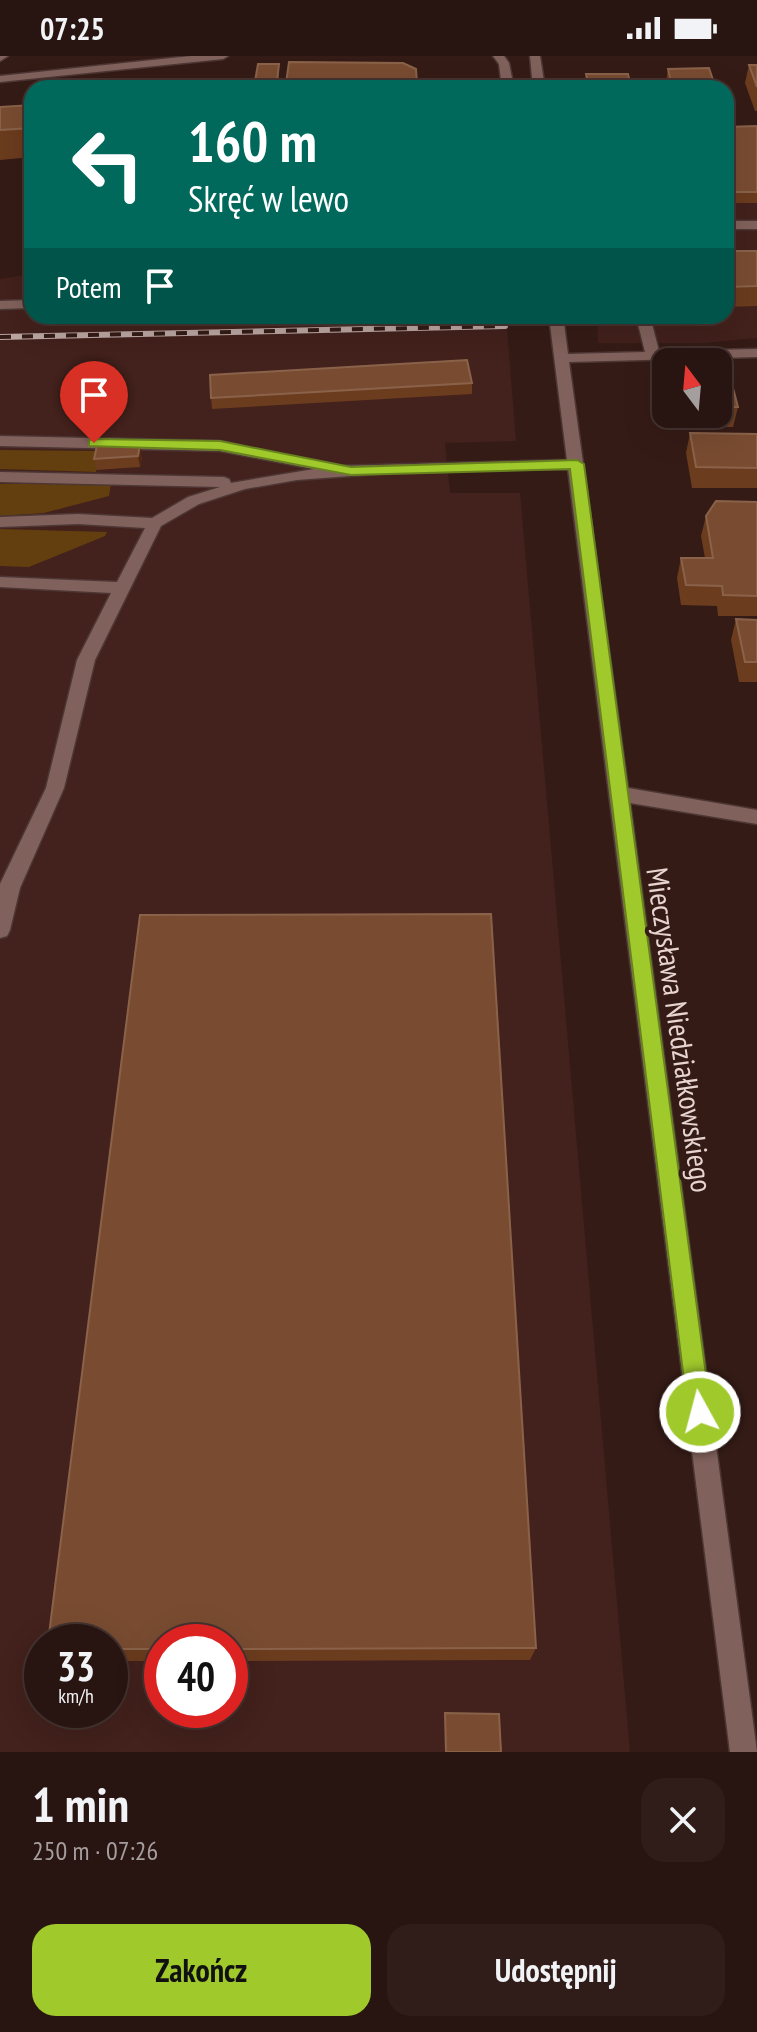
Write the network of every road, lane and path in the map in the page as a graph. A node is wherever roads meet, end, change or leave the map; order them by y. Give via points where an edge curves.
1 (223, 56) edge
2 (498, 56) edge
3 (535, 56) edge
4 (0, 79) edge
5 (507, 80) edge
6 (538, 80) edge
7 (734, 225) edge
8 (757, 225) edge
9 (24, 304) edge
10 (0, 305) edge
11 (557, 324) edge
12 (645, 324) edge
13 (652, 352) edge
14 (757, 353) edge
15 (732, 354) edge
16 (652, 356) edge
17 (562, 358) junction
18 (0, 441) edge
19 (577, 464) junction
20 (351, 471) junction
21 (0, 477) edge
22 (242, 483) junction
23 (0, 522) edge
24 (155, 523) junction
25 (0, 582) edge
26 (124, 588) junction
27 (618, 794) junction
28 (757, 817) edge
29 (5, 890) edge
30 (0, 930) edge
31 (745, 1752) edge

1 - 4 street
2 - 5 street
3 - 6 street
7 - 8 street
9 - 10 street
11 - 17 street, Mieczysława Niedziałkowskiego
12 - 13 street
14 - 15 street
16 - 17 street
17 - 19 street, Mieczysława Niedziałkowskiego
18 - 20 street via 220,446
19 - 20 street
19 - 27 street, Mieczysława Niedziałkowskiego
20 - 22 street
21 - 22 street
22 - 24 street via 205,493
23 - 24 street
24 - 26 street
25 - 26 street
26 - 29 street via 86,660 55,788
27 - 28 street
27 - 31 street, Mieczysława Niedziałkowskiego
29 - 30 street

